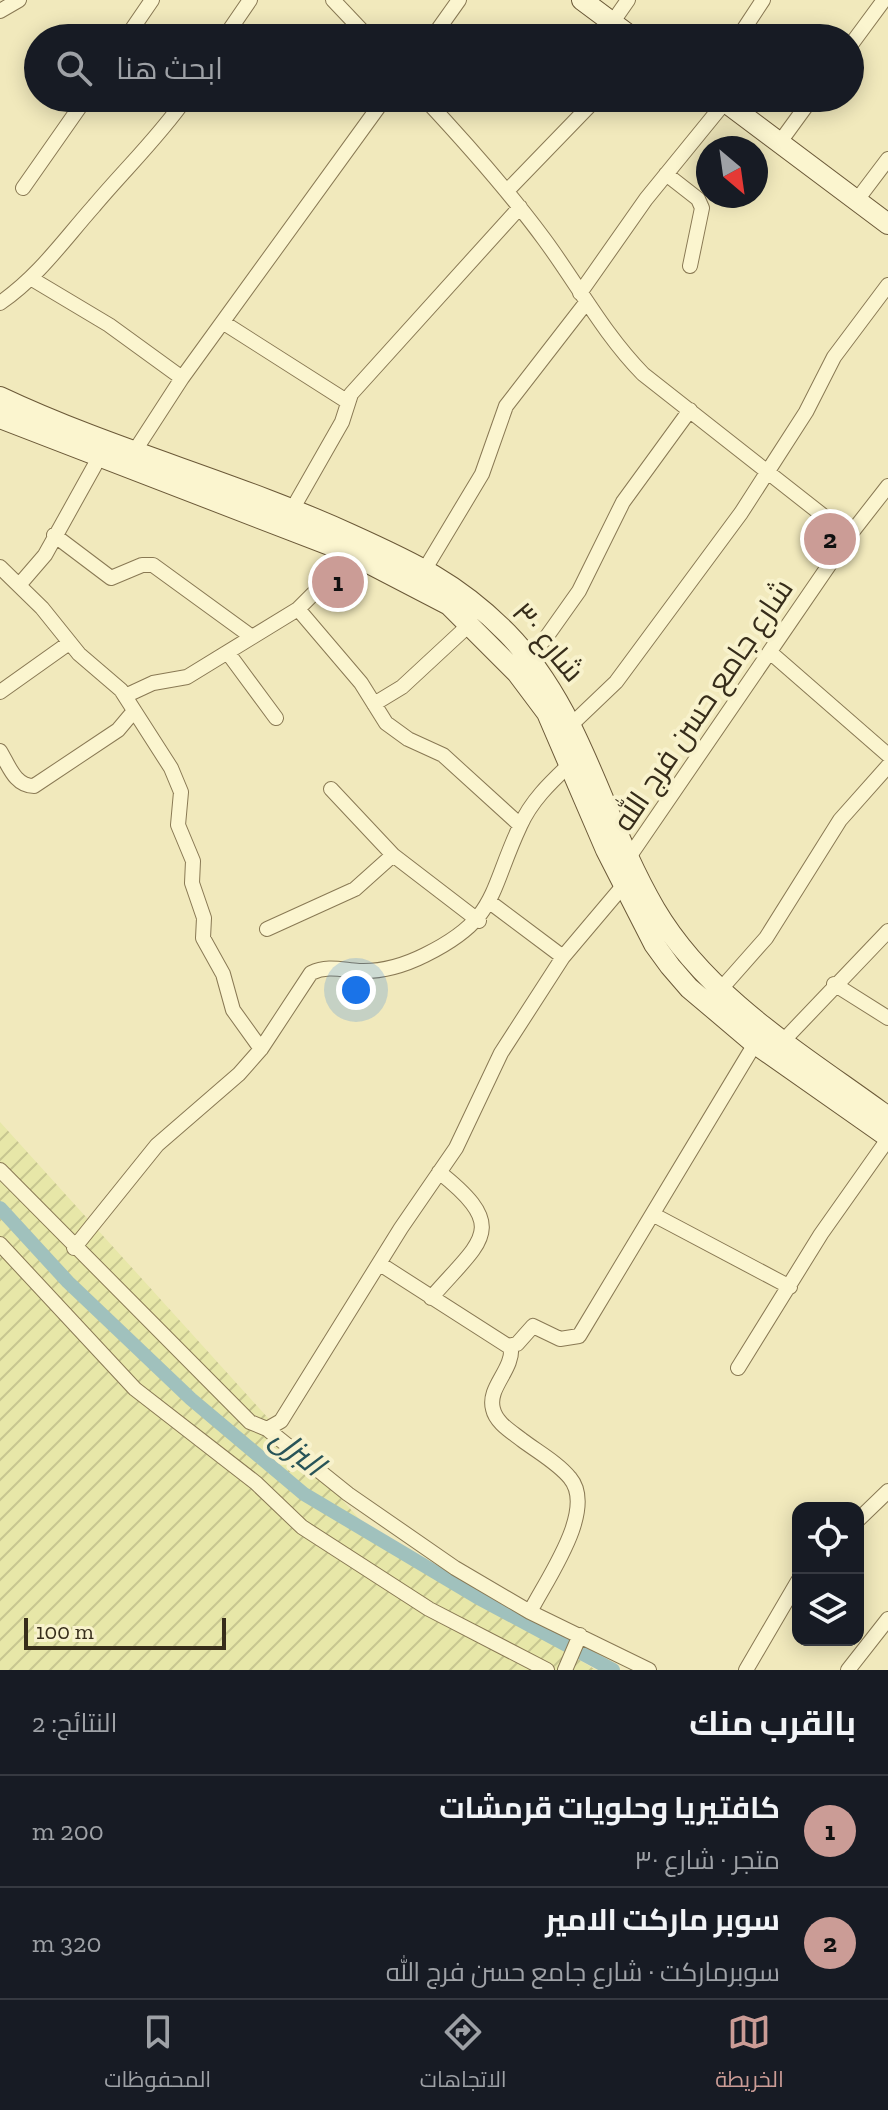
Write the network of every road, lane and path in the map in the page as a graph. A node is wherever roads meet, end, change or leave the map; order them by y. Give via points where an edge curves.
1 (19, 0) edge
2 (152, 0) edge
3 (250, 0) edge
4 (333, 0) edge
5 (459, 0) edge
6 (582, 0) edge
7 (628, 0) edge
8 (763, 0) edge
9 (884, 0) edge
10 (0, 11) edge
11 (612, 23) joint
12 (136, 24) edge
13 (234, 24) edge
14 (356, 24) edge
15 (442, 24) edge
16 (747, 24) edge
17 (864, 27) edge
18 (76, 112) edge
19 (175, 112) edge
20 (375, 112) edge
21 (436, 112) edge
22 (583, 112) edge
23 (714, 112) edge
24 (739, 112) edge
25 (802, 112) edge
26 (780, 142) junction
27 (888, 159) edge
28 (666, 174) junction
29 (23, 188) dead end
30 (507, 191) junction
31 (857, 200) junction
32 (520, 207) junction
33 (888, 224) edge
34 (690, 266) dead end
35 (32, 279) junction
36 (888, 285) edge
37 (582, 299) junction
38 (0, 303) edge
39 (224, 323) junction
40 (182, 378) junction
41 (348, 402) junction
42 (5, 410) edge
43 (690, 410) junction
44 (136, 449) junction
45 (100, 456) junction
46 (769, 472) junction
47 (888, 486) edge
48 (883, 504) edge
49 (293, 508) junction
50 (54, 535) junction
51 (849, 536) junction
52 (350, 543) junction
53 (1, 569) edge
54 (425, 569) junction
55 (20, 584) junction
56 (298, 609) junction
57 (470, 624) junction
58 (252, 637) junction
59 (69, 643) junction
60 (228, 653) junction
61 (771, 653) junction
62 (528, 656) junction
63 (0, 692) edge
64 (125, 696) junction
65 (374, 704) junction
66 (134, 711) junction
67 (276, 718) dead end
68 (572, 724) junction
69 (0, 751) edge
70 (888, 755) edge
71 (570, 764) junction
72 (888, 766) edge
73 (331, 789) dead end
74 (520, 825) junction
75 (393, 855) junction
76 (627, 860) junction
77 (623, 886) junction
78 (491, 903) junction
79 (479, 921) junction
80 (267, 929) dead end
81 (888, 931) edge
82 (563, 957) junction
83 (834, 984) junction
84 (720, 990) junction
85 (888, 1018) edge
86 (760, 1035) junction
87 (784, 1040) junction
88 (261, 1049) junction
89 (888, 1117) edge
90 (888, 1138) edge
91 (0, 1170) edge
92 (439, 1172) junction
93 (654, 1215) junction
94 (0, 1244) edge
95 (74, 1248) junction
96 (380, 1264) junction
97 (790, 1287) junction
98 (431, 1298) junction
99 (511, 1346) junction
100 (738, 1368) dead end
101 (267, 1429) junction
102 (888, 1491) edge
103 (864, 1514) edge
104 (792, 1591) edge
105 (530, 1612) junction
106 (888, 1619) edge
107 (580, 1635) junction
108 (547, 1670) edge
109 (565, 1670) edge
110 (649, 1670) edge
111 (746, 1670) edge
112 (848, 1670) edge

1 - 10 street
2 - 12 street
3 - 13 street
4 - 14 street
5 - 15 street
6 - 11 street
7 - 11 street
8 - 16 street
9 - 17 street
18 - 29 street
19 - 35 street
20 - 39 street
21 - 30 street
22 - 30 street
23 - 28 street
24 - 26 street
25 - 26 street
26 - 31 street
27 - 31 street
28 - 34 street via 702,208
28 - 37 street
30 - 32 street
31 - 33 street
32 - 37 street
32 - 41 street via 361,381
35 - 38 street
35 - 40 street via 109,325
36 - 46 street via 834,357
37 - 43 street via 643,374
37 - 54 street via 506,406 482,474
39 - 40 street
39 - 41 street
40 - 44 street
41 - 49 street
42 - 44 street, شارع ٣٠
42 - 45 street, شارع ٣٠
43 - 46 street
43 - 62 street via 623,502 579,591
44 - 49 street, شارع ٣٠
45 - 50 street
45 - 52 street, شارع ٣٠
46 - 51 street
46 - 68 street via 652,636 594,707
47 - 48 street, شارع جامع حسن فرج الله
48 - 51 street, شارع جامع حسن فرج الله
49 - 52 street, شارع ٣٠
50 - 55 street via 45,555
50 - 58 street via 111,578 153,565
51 - 61 street, شارع جامع حسن فرج الله
52 - 54 street, شارع ٣٠
52 - 56 street via 321,589
52 - 57 street, شارع ٣٠
53 - 55 street
54 - 62 street, شارع ٣٠ via 463,593
55 - 59 street
56 - 58 street
56 - 65 street
57 - 65 street via 402,687
57 - 71 street, شارع ٣٠ via 547,713
58 - 60 street
59 - 63 street
59 - 64 street
60 - 64 street via 181,680 153,683
60 - 67 street
61 - 70 street
61 - 76 street, شارع جامع حسن فرج الله
62 - 68 street, شارع ٣٠
64 - 66 street
65 - 74 street via 398,733 443,755
66 - 69 street via 118,730 34,786 16,779
66 - 88 street via 179,782 178,825 193,861 203,938 226,982 233,1010
68 - 76 street, شارع ٣٠
71 - 74 street via 539,795
71 - 77 street, شارع ٣٠
72 - 84 street via 847,810 766,938
73 - 75 street
74 - 78 street
75 - 79 street
75 - 80 street via 355,889
76 - 84 street, شارع ٣٠ via 671,934
77 - 82 street
77 - 86 street, شارع ٣٠ via 654,944 697,996
78 - 79 street
78 - 82 street
79 - 88 street via 396,967 325,968 311,973
81 - 83 street
82 - 92 street via 501,1053
83 - 85 street
83 - 87 street
84 - 86 street, شارع ٣٠
86 - 87 street, شارع ٣٠
86 - 90 street, شارع ٣٠
86 - 93 street
87 - 89 street, شارع ٣٠
88 - 95 street via 157,1145
90 - 97 street
91 - 95 street
92 - 96 street
92 - 98 street via 481,1212 484,1227 477,1245
93 - 97 street
93 - 99 street via 584,1331 567,1340 533,1326
94 - 108 street via 135,1389 256,1483 302,1527 429,1609
95 - 101 street via 250,1422
96 - 98 street
96 - 101 street via 281,1421
97 - 100 street
98 - 99 street
99 - 105 street via 493,1411 505,1427 571,1479 580,1502 574,1527
101 - 105 street via 393,1526
102 - 103 street
104 - 111 street
105 - 107 street
106 - 112 street
107 - 109 street
107 - 110 street

